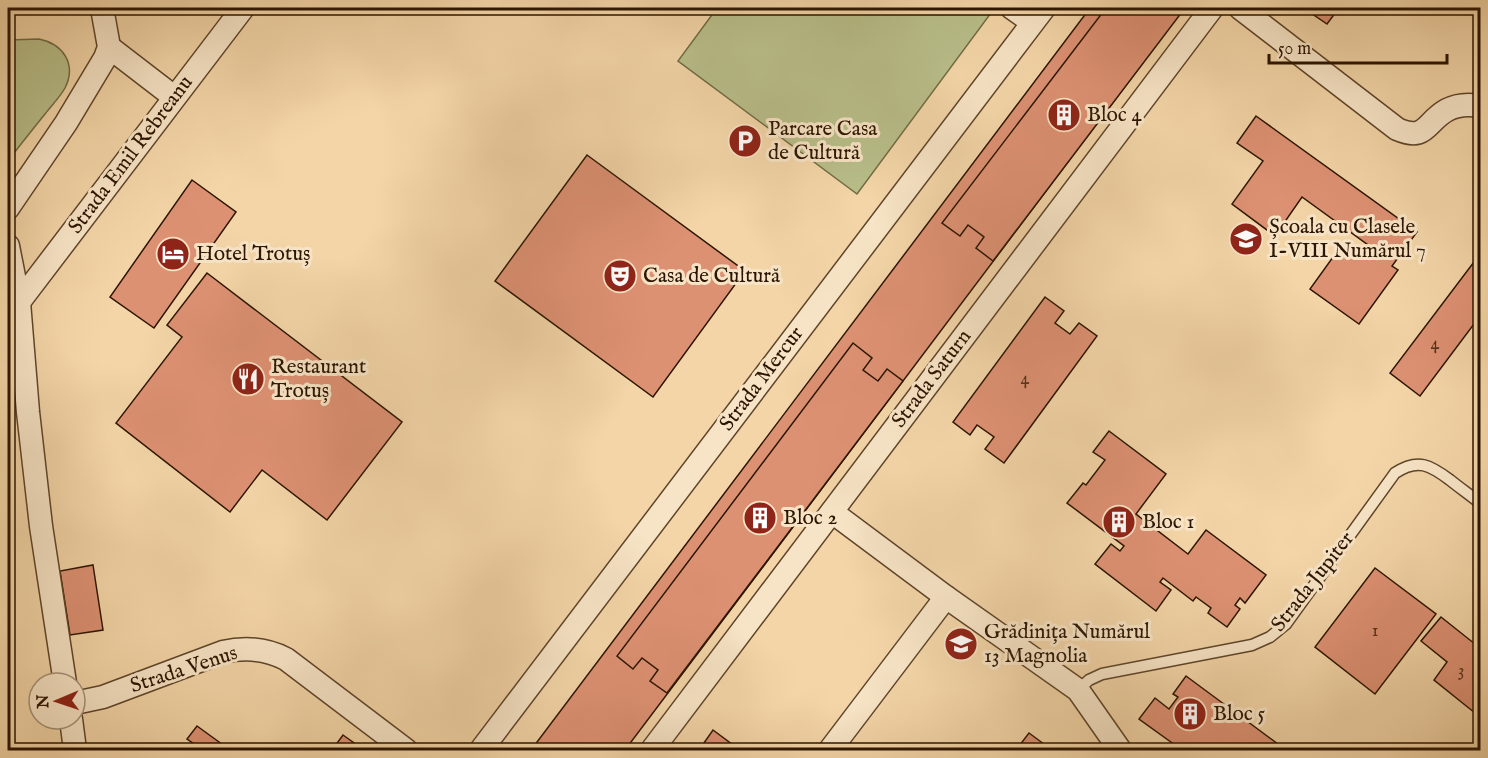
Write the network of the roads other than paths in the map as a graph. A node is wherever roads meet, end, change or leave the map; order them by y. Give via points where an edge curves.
1 (102, 8) edge
2 (243, 8) edge
3 (1012, 8) edge
4 (1212, 8) edge
5 (1240, 8) edge
6 (1038, 15) edge
7 (109, 47) junction
8 (174, 97) junction
9 (1480, 106) edge
10 (8, 208) edge
11 (8, 246) edge
12 (19, 302) junction
13 (1480, 503) edge
14 (832, 512) junction
15 (946, 597) junction
16 (63, 671) edge
17 (1078, 690) junction
18 (87, 700) edge
19 (72, 731) edge
20 (75, 750) edge
21 (406, 750) edge
22 (481, 750) edge
23 (652, 750) edge
24 (830, 750) edge
25 (1120, 750) edge

1 - 7 street
2 - 8 street, Strada Emil Rebreanu
3 - 6 street
4 - 14 street, Strada Saturn
5 - 9 street via 1396,129 1408,134 1426,129 1445,111 1457,106
6 - 22 street, Strada Mercur
7 - 8 street
7 - 10 street via 90,85
8 - 12 street, Strada Emil Rebreanu
11 - 12 street
12 - 16 street via 41,526
13 - 17 lane, Strada Jupiter via 1434,468 1403,468 1395,473 1286,624 1270,637 1252,645 1102,674
14 - 15 street
14 - 23 street, Strada Saturn
15 - 17 street
15 - 24 street
17 - 25 street
18 - 21 street, Strada Venus via 223,652 256,649 286,659
19 - 20 street

